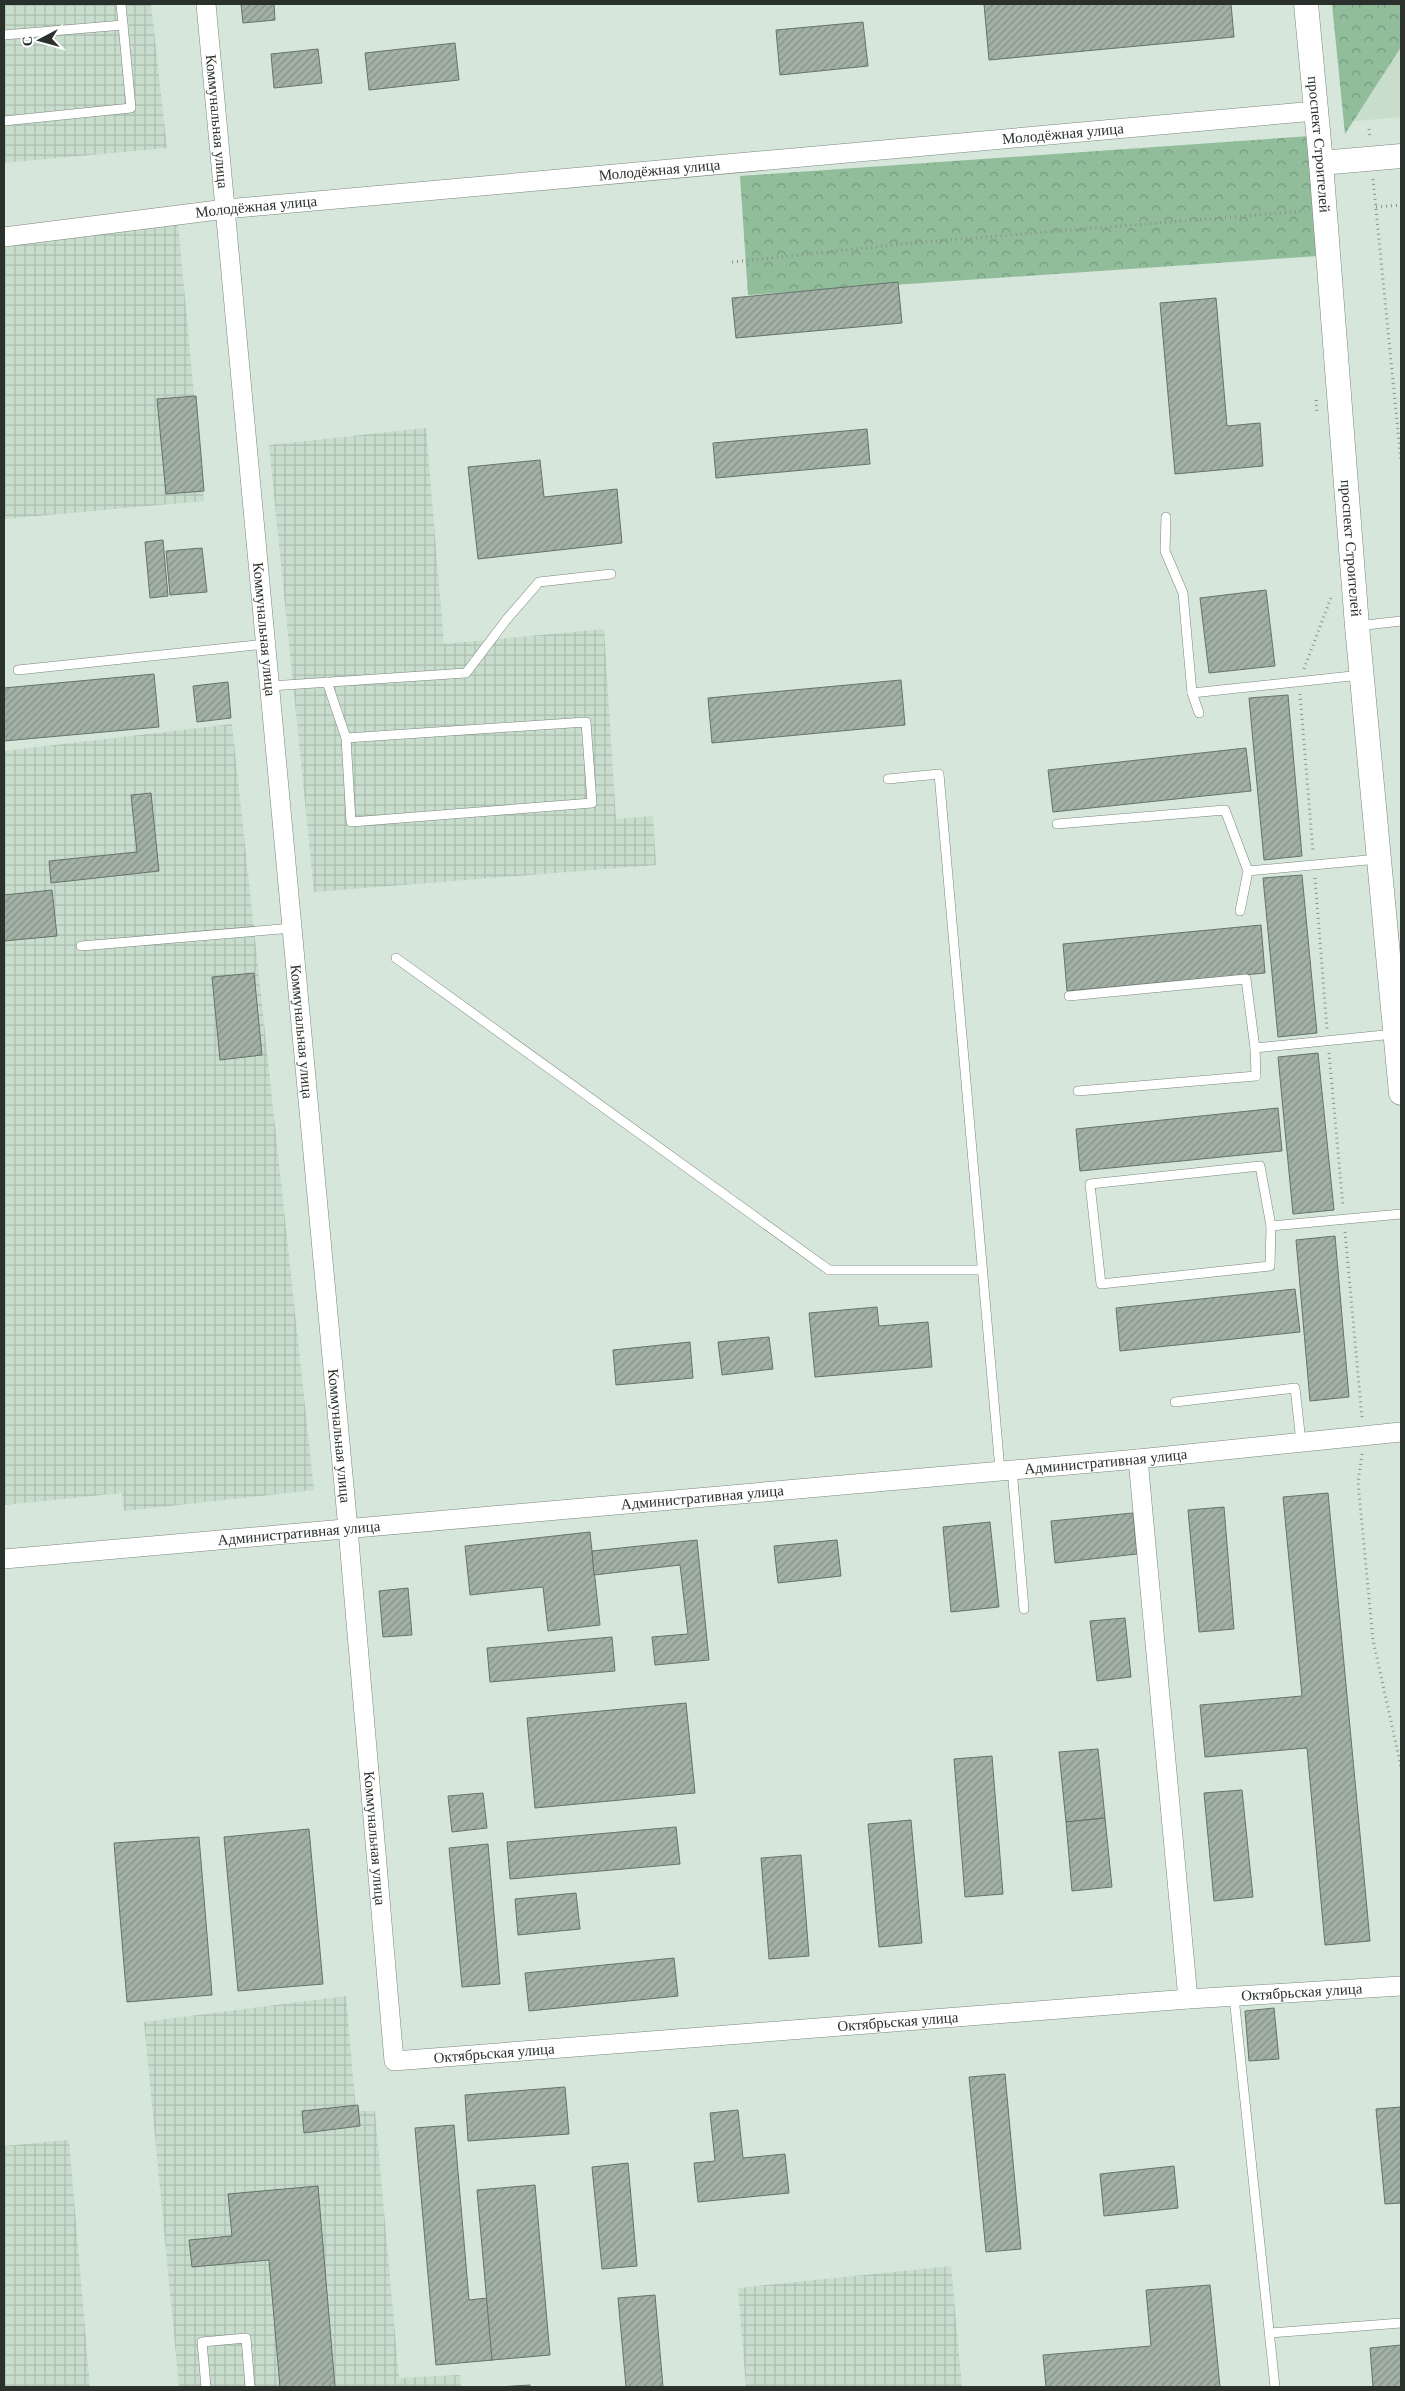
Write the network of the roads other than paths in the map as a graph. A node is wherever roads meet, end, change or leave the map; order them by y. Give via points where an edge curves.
1 (121, 4) edge
2 (206, 4) edge
3 (1306, 4) edge
4 (123, 25) junction
5 (4, 35) edge
6 (1316, 111) junction
7 (4, 121) edge
8 (1401, 156) edge
9 (1321, 163) junction
10 (226, 209) junction
11 (4, 237) edge
12 (1166, 517) dead end
13 (611, 574) dead end
14 (1401, 621) edge
15 (1357, 626) junction
16 (266, 644) junction
17 (18, 670) dead end
18 (1362, 675) junction
19 (327, 682) junction
20 (270, 686) junction
21 (1192, 692) junction
22 (1199, 713) dead end
23 (346, 738) junction
24 (888, 779) dead end
25 (1057, 824) dead end
26 (1378, 859) junction
27 (1248, 871) junction
28 (1240, 911) dead end
29 (293, 928) junction
30 (81, 946) dead end
31 (396, 958) dead end
32 (1069, 996) dead end
33 (1395, 1034) junction
34 (1255, 1048) junction
35 (1078, 1091) dead end
36 (1401, 1093) edge
37 (1401, 1214) edge
38 (1271, 1226) junction
39 (982, 1270) junction
40 (1175, 1402) dead end
41 (1401, 1432) edge
42 (1301, 1442) junction
43 (1138, 1459) junction
44 (1006, 1470) junction
45 (348, 1528) junction
46 (4, 1559) edge
47 (1024, 1609) dead end
48 (1401, 1986) edge
49 (1234, 1997) junction
50 (1188, 2000) junction
51 (394, 2061) joint
52 (1401, 2323) edge
53 (1270, 2333) junction
54 (206, 2387) edge
55 (250, 2387) edge
56 (1275, 2387) edge

1 - 4 lane
2 - 10 street, Коммунальная улица
3 - 6 street, проспект Строителей
4 - 5 lane
4 - 7 lane via 131,108
6 - 9 street, проспект Строителей
6 - 10 street, Молодёжная улица
8 - 9 street
9 - 15 street, проспект Строителей
10 - 11 street, Молодёжная улица
10 - 16 street, Коммунальная улица
12 - 21 lane via 1165,551 1182,593
13 - 19 lane via 539,582 466,673
14 - 15 lane
15 - 18 street, проспект Строителей
16 - 17 lane
16 - 20 street, Коммунальная улица
18 - 21 lane
18 - 26 street, проспект Строителей
19 - 20 lane
19 - 23 lane
20 - 29 street, Коммунальная улица
21 - 22 lane
23 - 23 lane via 586,722 592,803 351,822
24 - 39 lane via 939,774
25 - 27 lane via 1225,810
26 - 27 lane
26 - 33 street, проспект Строителей
27 - 28 lane
29 - 30 lane
29 - 45 street, Коммунальная улица
31 - 39 lane via 829,1270
32 - 34 lane via 1246,979
33 - 34 lane
33 - 36 street, проспект Строителей
34 - 35 lane via 1256,1076
37 - 38 lane
38 - 38 lane via 1260,1166 1090,1184 1101,1284 1270,1266
39 - 44 lane
40 - 42 lane via 1295,1388
41 - 42 street, Административная улица
42 - 43 street, Административная улица
43 - 44 street, Административная улица
43 - 50 street
44 - 45 street, Административная улица
44 - 47 lane
45 - 46 street, Административная улица
45 - 51 street, Коммунальная улица
48 - 49 street, Октябрьская улица
49 - 50 street, Октябрьская улица
49 - 53 lane
50 - 51 street, Октябрьская улица
52 - 53 lane
53 - 56 lane
54 - 55 lane via 202,2342 246,2338

